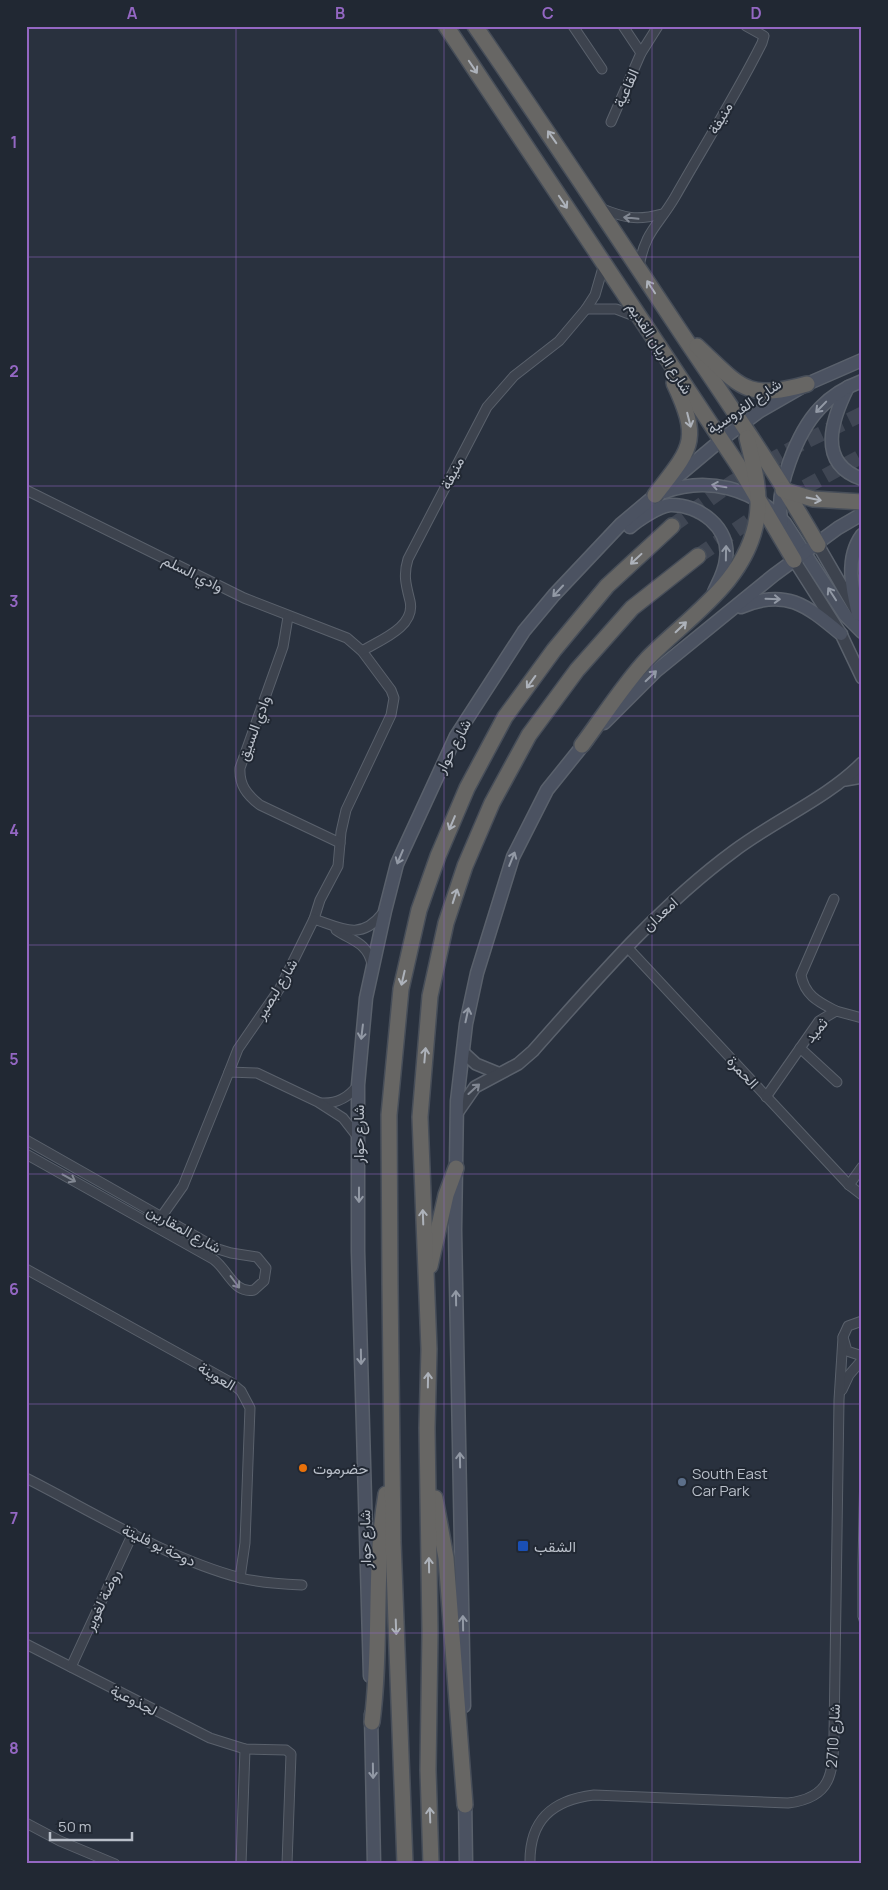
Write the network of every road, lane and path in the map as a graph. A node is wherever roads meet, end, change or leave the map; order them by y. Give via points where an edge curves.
1 (446, 26) edge
2 (475, 26) edge
3 (573, 26) edge
4 (623, 26) edge
5 (658, 26) edge
6 (746, 26) edge
7 (641, 53) junction
8 (602, 69) dead end
9 (611, 122) dead end
10 (600, 208) junction
11 (662, 214) junction
12 (604, 264) junction
13 (639, 267) junction
14 (586, 309) junction
15 (641, 319) junction
16 (678, 328) junction
17 (656, 343) junction
18 (862, 360) edge
19 (862, 381) edge
20 (807, 384) junction
21 (848, 387) junction
22 (743, 424) junction
23 (721, 440) junction
24 (738, 464) junction
25 (756, 476) junction
26 (862, 479) edge
27 (784, 489) junction
28 (26, 490) edge
29 (655, 495) junction
30 (758, 500) junction
31 (862, 502) edge
32 (862, 514) edge
33 (781, 519) junction
34 (672, 526) tunnel mouth
35 (862, 535) edge
36 (806, 553) junction
37 (698, 556) tunnel mouth
38 (583, 564) junction
39 (711, 598) junction
40 (727, 613) junction
41 (288, 617) junction
42 (860, 617) edge
43 (862, 632) edge
44 (841, 634) junction
45 (362, 651) junction
46 (862, 678) edge
47 (582, 745) junction
48 (862, 763) edge
49 (862, 777) edge
50 (844, 780) junction
51 (340, 843) junction
52 (834, 899) dead end
53 (385, 911) junction
54 (314, 919) junction
55 (331, 924) junction
56 (626, 947) junction
57 (372, 966) junction
58 (836, 1011) junction
59 (862, 1018) edge
60 (800, 1048) junction
61 (464, 1053) junction
62 (229, 1072) junction
63 (498, 1073) junction
64 (837, 1082) dead end
65 (358, 1085) junction
66 (766, 1097) junction
67 (318, 1102) junction
68 (457, 1113) junction
69 (358, 1137) junction
70 (30, 1143) edge
71 (27, 1156) edge
72 (862, 1167) edge
73 (456, 1168) junction
74 (850, 1185) junction
75 (862, 1194) edge
76 (162, 1217) junction
77 (149, 1223) junction
78 (26, 1269) edge
79 (426, 1287) junction
80 (862, 1321) edge
81 (842, 1338) junction
82 (862, 1356) edge
83 (862, 1360) edge
84 (839, 1400) junction
85 (393, 1456) junction
86 (427, 1458) junction
87 (26, 1478) edge
88 (133, 1534) junction
89 (240, 1578) junction
90 (302, 1585) dead end
91 (26, 1644) edge
92 (71, 1667) junction
93 (372, 1722) junction
94 (245, 1749) junction
95 (465, 1805) junction
96 (26, 1823) edge
97 (115, 1864) edge
98 (241, 1864) edge
99 (286, 1864) edge
100 (374, 1864) edge
101 (405, 1864) edge
102 (431, 1864) edge
103 (466, 1864) edge
104 (530, 1864) edge

1 -> 12 highway, شارع الريان القديم
10 -> 2 highway, شارع الريان القديم
3 - 8 street
4 - 7 street, القاعية
5 - 7 street, القاعية
6 - 11 street, منيفة via 764,36 762,43 674,199
7 - 9 street, القاعية
11 -> 10 street via 643,219 623,217
10 - 13 highway, شارع الريان القديم
11 - 13 street, منيفة via 642,248
12 - 14 street, منيفة via 598,288
12 - 15 highway, شارع الريان القديم
16 -> 13 highway, شارع الريان القديم
14 - 15 street via 616,309
14 - 45 street, منيفة via 559,341 514,376 487,407 408,558 405,575 411,606 408,617 402,626
15 - 17 highway, شارع الريان القديم
16 - 20 highway via 725,373 745,387 764,393
16 - 22 highway, شارع الريان القديم
17 - 23 highway, شارع الريان القديم
17 -> 29 highway via 689,417 691,431 680,463
18 - 20 main road, شارع الفروسية
19 - 21 main road
20 - 22 main road, شارع الفروسية
21 - 26 main road via 834,415 831,440 837,459 846,470
21 -> 27 main road via 829,399 810,420 797,443
22 - 23 main road, شارع الفروسية
22 - 25 highway
22 - 27 highway, شارع الريان القديم
23 - 24 highway, شارع الريان القديم
23 - 29 main road, شارع الفروسية
24 - 25 highway
24 - 30 highway, شارع الريان القديم
25 - 27 highway
25 - 30 highway
27 -> 31 highway via 813,499
27 - 33 main road
27 - 36 highway, شارع الريان القديم
28 - 41 street, وادي السلم
30 -> 29 main road via 730,488 707,484 682,485
29 - 38 main road, شارع حوار
30 - 33 main road
30 - 36 highway, شارع الريان القديم
30 - 39 highway via 757,517 746,552 731,578
32 - 36 main road
33 - 36 main road
34 -> 85 highway, شارع حوار via 607,586 505,717 467,788 419,910 401,989 390,1116
35 - 42 main road via 853,552 852,571
36 - 40 main road
36 - 42 street, شارع الريان القديم
43 -> 36 main road via 845,614
36 - 44 street, شارع الريان القديم
79 -> 37 highway via 420,1117 430,996 446,923 465,866 492,803 529,734 577,670 632,608
39 -> 38 main road via 723,574 726,541 712,520 692,508 668,505 639,519
38 -> 53 main road, شارع حوار via 524,631 456,736 397,864
47 -> 39 highway via 646,661
40 -> 44 main road via 761,599 783,599 799,603
47 -> 40 main road via 656,671
41 - 45 street, وادي السلم via 339,634
41 - 51 street, وادي السيق via 284,647 240,768 240,778 250,797 260,805
44 - 46 street, شارع الريان القديم
45 - 51 street, وادي السلم via 391,690 394,707 346,810
61 -> 47 main road via 466,1024 477,973 513,857 546,790
48 - 50 street, امعدان
49 - 50 street, امعدان
50 - 56 street, امعدان via 734,850 672,902
51 - 54 street, شارع لبصير via 338,866
52 - 58 street via 802,975 808,994
53 - 55 street via 366,929 353,931
53 - 57 main road, شارع حوار
54 - 55 street
54 - 62 street, شارع لبصير via 280,988 238,1049
55 - 57 street via 363,945
56 - 63 street, امعدان via 533,1051 518,1064
56 - 66 street, الحمرة
57 -> 65 main road, شارع حوار
58 - 59 street, ثميد
58 - 60 street, ثميد via 819,1021
60 - 64 street
60 - 66 street, ثميد
61 - 63 street via 476,1064
61 - 68 main road
62 - 67 street via 257,1073
62 - 76 street, شارع لبصير via 190,1170
68 -> 63 street, امعدان via 475,1087
65 - 67 street via 340,1101
65 - 69 main road, شارع حوار
66 - 74 street, الحمرة
67 - 69 street via 343,1118
68 - 73 main road
69 -> 93 main road, شارع حوار via 361,1399
70 - 71 street
70 - 76 street, شارع المقارين
71 -> 77 street, شارع المقارين
72 - 74 street
73 - 79 highway via 446,1195
95 -> 73 main road
74 - 75 street, الحمرة
76 - 77 street
77 -> 76 street, شارع المقارين via 219,1262 240,1289 254,1290 264,1281 266,1268 257,1257 224,1251
78 - 89 street, العوينة via 230,1382 246,1396 250,1408 245,1543
86 -> 79 highway
80 - 81 street via 848,1326
81 - 82 street via 847,1351
81 - 84 street, شارع 2710
83 - 84 street, شارع 2710 via 849,1375
84 - 104 street, شارع 2710 via 833,1768 823,1790 814,1797 788,1804 594,1795 566,1800 542,1818 532,1840
85 - 93 highway via 382,1515 377,1685
85 -> 101 highway, شارع حوار
86 - 95 highway via 446,1558
102 -> 86 highway
87 - 88 street, دوحة بو فليتة
88 - 89 street, دوحة بو فليتة via 198,1564
88 - 92 street, روضة لغوير
89 - 90 street, دوحة بو فليتة
91 - 92 street, لجذوعية
92 - 94 street, لجذوعية via 210,1738
93 -> 100 main road, شارع حوار
94 - 98 street
94 - 99 street, لجذوعية via 286,1750 290,1754
95 - 103 main road
96 - 97 street

